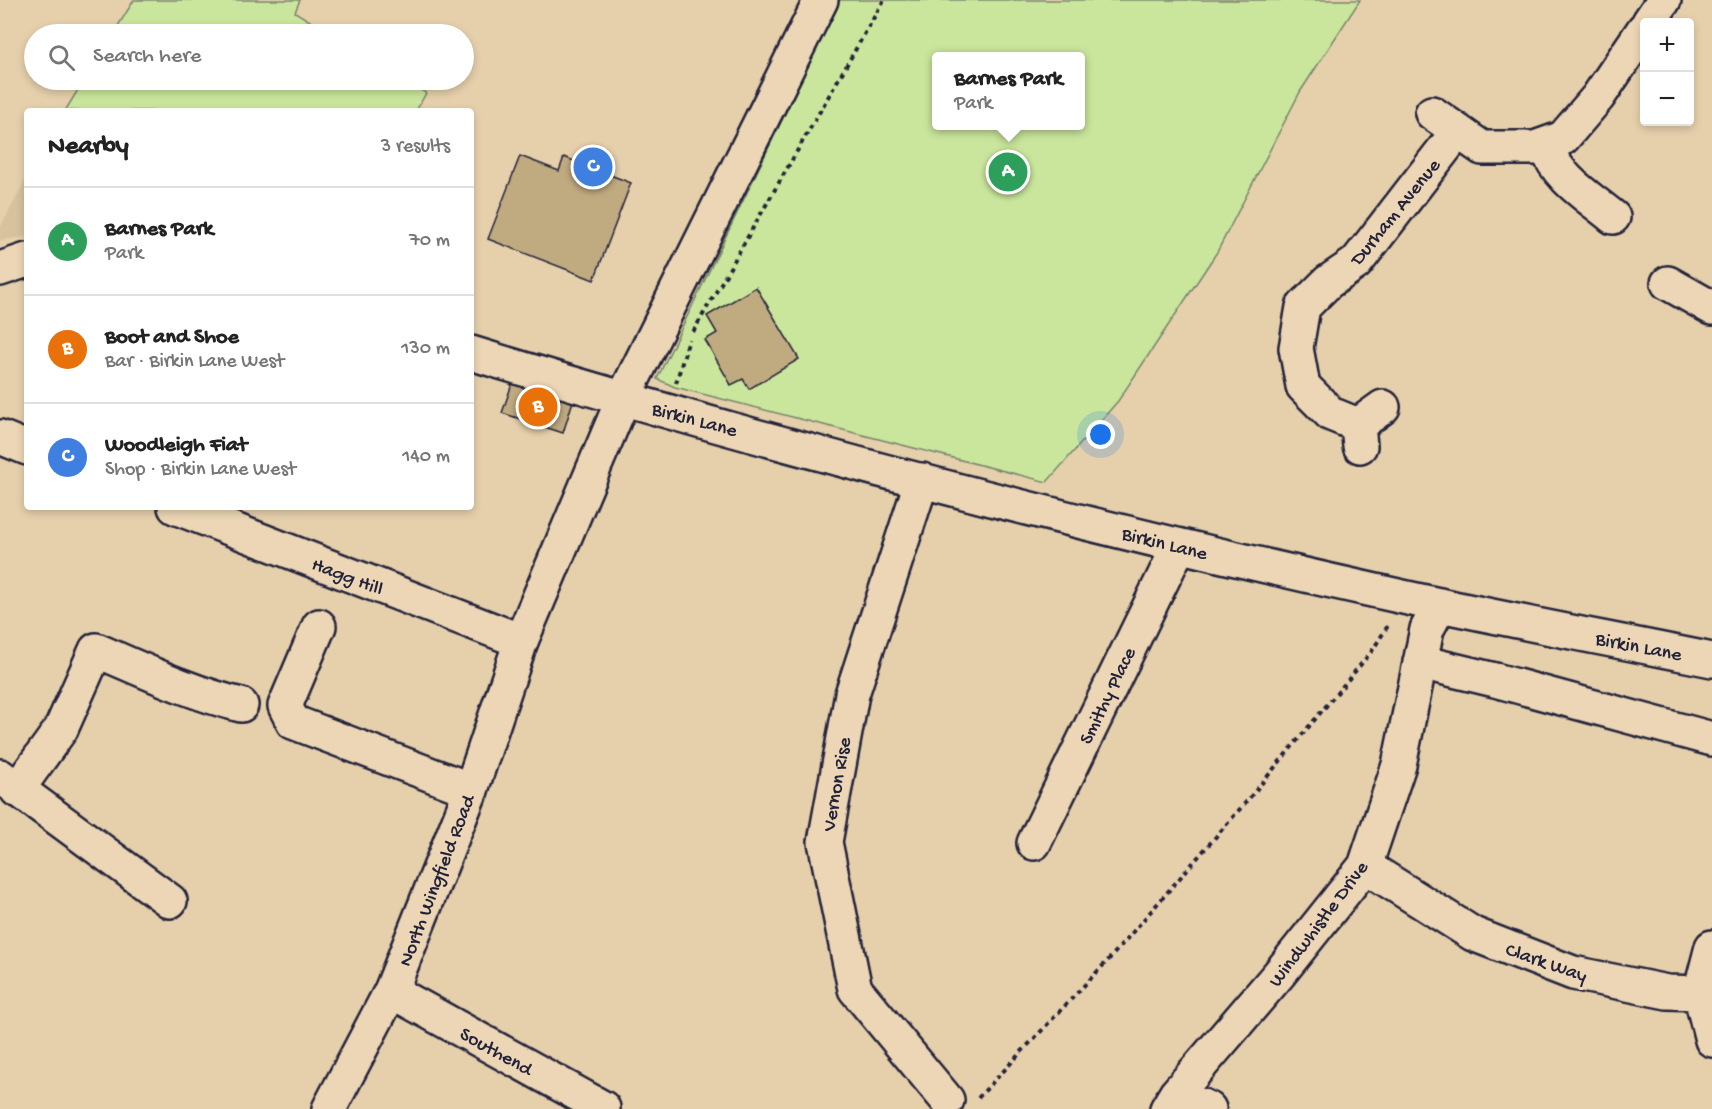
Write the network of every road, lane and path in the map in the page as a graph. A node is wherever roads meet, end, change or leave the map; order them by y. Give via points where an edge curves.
1 (821, 0) edge
2 (884, 0) edge
3 (1664, 0) edge
4 (1652, 18) edge
5 (1640, 35) edge
6 (1545, 145) junction
7 (1613, 217) dead end
8 (24, 261) edge
9 (0, 269) edge
10 (1668, 283) dead end
11 (1712, 308) edge
12 (474, 354) edge
13 (623, 399) junction
14 (666, 411) junction
15 (1367, 427) dead end
16 (0, 437) edge
17 (24, 447) edge
18 (922, 480) junction
19 (183, 510) edge
20 (1179, 546) junction
21 (1406, 598) junction
22 (1440, 605) junction
23 (319, 626) dead end
24 (521, 641) junction
25 (1712, 660) edge
26 (1420, 662) junction
27 (241, 705) dead end
28 (1712, 739) edge
29 (9, 783) edge
30 (471, 790) junction
31 (1034, 843) dead end
32 (1365, 866) junction
33 (170, 901) dead end
34 (1712, 947) edge
35 (391, 991) junction
36 (1700, 993) junction
37 (1712, 1040) edge
38 (961, 1101) joint
39 (1172, 1101) edge
40 (603, 1108) edge
41 (328, 1109) edge
42 (1209, 1109) edge

1 - 13 street, North Wingfield Road
2 - 14 path via 689,339
3 - 4 street
5 - 6 street, Durham Avenue via 1598,98 1563,138
6 - 7 street via 1561,175
6 - 15 street, Durham Avenue via 1482,148 1445,122 1356,264 1328,282 1303,307 1296,348 1303,386 1331,414
8 - 9 street
10 - 11 street
12 - 13 street, Birkin Lane
13 - 14 street, Birkin Lane
13 - 24 street, North Wingfield Road
14 - 18 street, Birkin Lane
16 - 17 street
18 - 20 street, Birkin Lane
18 - 38 street, Vernon Rise via 852,694 825,842 855,988
19 - 24 street, Hagg Hill
20 - 21 street, Birkin Lane
20 - 31 street, Smithy Place
21 - 22 street, Birkin Lane
21 - 38 path via 1372,651 1110,957
22 - 25 street, Birkin Lane
22 - 26 street, Windwhistle Drive via 1427,629
23 - 30 street via 285,706 293,722
24 - 30 street, North Wingfield Road
26 - 28 street
26 - 32 street, Windwhistle Drive via 1399,765
27 - 29 street via 172,683 96,650 61,729
29 - 33 street
30 - 35 street, North Wingfield Road
32 - 36 street, Clark Way via 1473,934 1573,973 1667,992
32 - 39 street, Windwhistle Drive
34 - 36 street
35 - 40 street, Southend
35 - 41 street, North Wingfield Road
36 - 37 street
39 - 42 street

